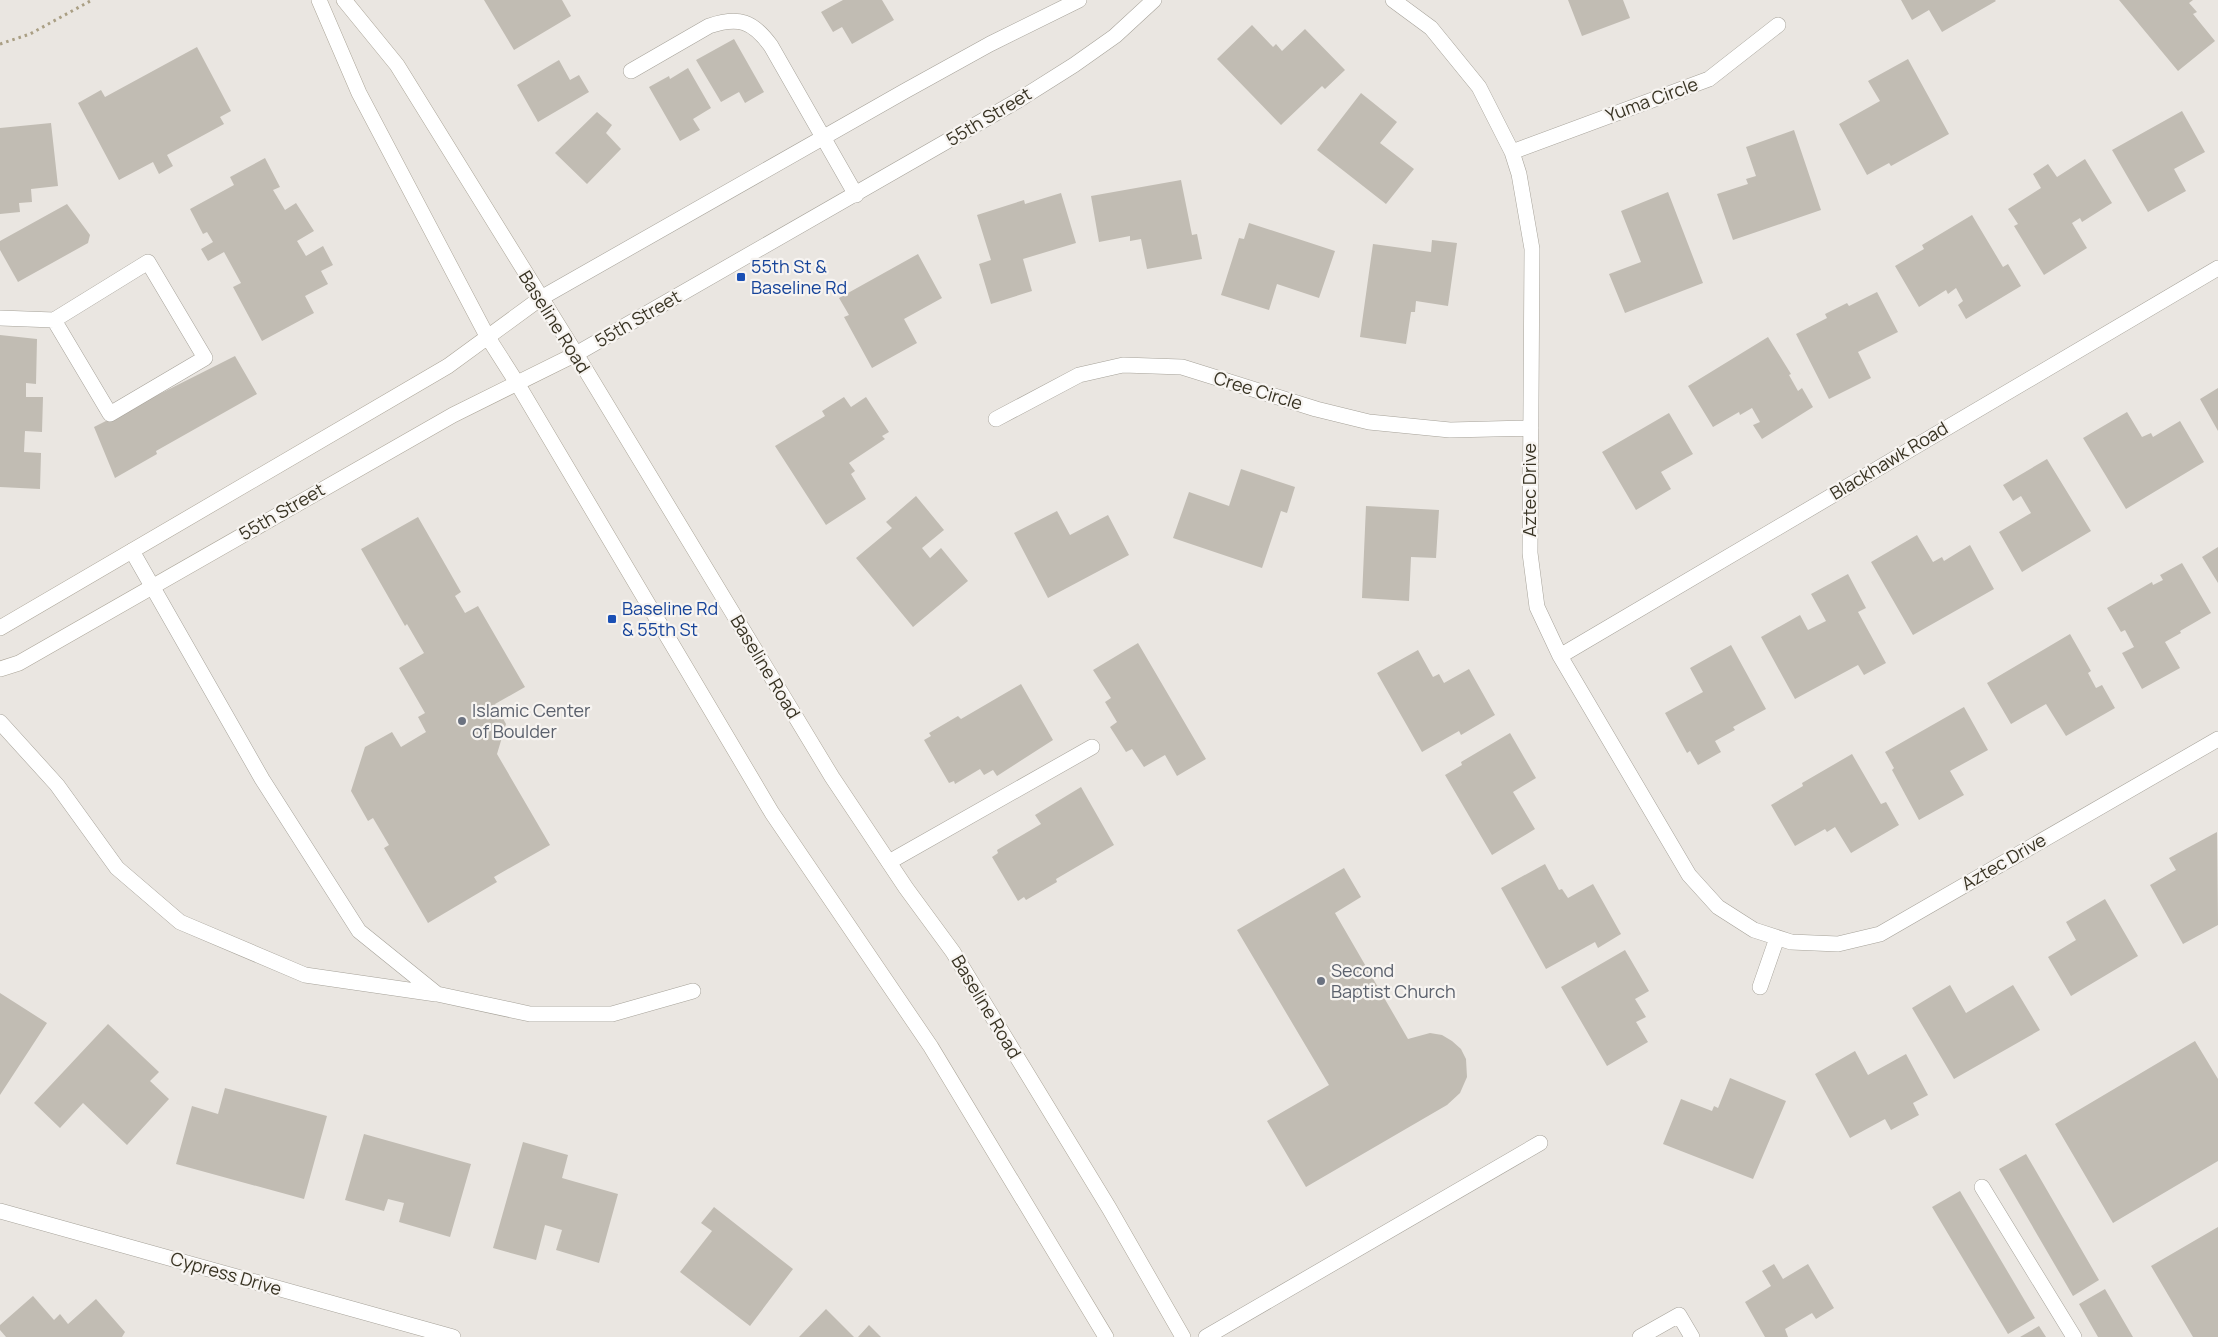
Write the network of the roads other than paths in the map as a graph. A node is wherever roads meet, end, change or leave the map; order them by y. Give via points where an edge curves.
1 (319, 0) edge
2 (344, 0) edge
3 (1079, 0) edge
4 (1154, 0) edge
5 (1393, 0) edge
6 (1778, 25) dead end
7 (631, 71) dead end
8 (824, 137) junction
9 (1512, 152) junction
10 (856, 194) junction
11 (2218, 268) edge
12 (540, 298) junction
13 (0, 318) edge
14 (54, 320) junction
15 (488, 336) junction
16 (576, 354) junction
17 (518, 383) junction
18 (996, 419) dead end
19 (1531, 428) junction
20 (132, 551) junction
21 (152, 587) junction
22 (0, 628) edge
23 (1560, 656) junction
24 (0, 669) edge
25 (0, 722) edge
26 (2218, 739) edge
27 (1092, 747) dead end
28 (889, 862) junction
29 (1777, 938) junction
30 (1760, 987) dead end
31 (693, 991) dead end
32 (437, 994) junction
33 (1540, 1143) dead end
34 (1982, 1187) dead end
35 (0, 1211) edge
36 (414, 1332) edge
37 (453, 1337) edge
38 (1106, 1337) edge
39 (1183, 1337) edge
40 (1206, 1337) edge
41 (1640, 1337) edge
42 (1692, 1337) edge
43 (2074, 1337) edge

1 - 15 street via 358,92
2 - 12 street, Baseline Road via 397,65
3 - 8 street via 990,44
4 - 10 street, 55th Street via 1115,36 1074,65
5 - 9 street, Aztec Drive via 1430,28 1479,87
6 - 9 street, Yuma Circle via 1709,79
7 - 8 street via 710,26 723,21 746,22 771,46
8 - 10 street
8 - 12 street
9 - 19 street, Aztec Drive via 1532,249
10 - 16 street, 55th Street
11 - 23 street, Blackhawk Road
12 - 15 street
12 - 16 street, Baseline Road
13 - 14 street
14 - 14 street via 110,414 205,358 148,262
15 - 17 street
15 - 20 street via 448,366
16 - 17 street, 55th Street
16 - 28 street, Baseline Road via 827,768
17 - 21 street, 55th Street via 453,415
17 - 38 street via 772,813 931,1047
18 - 19 street, Cree Circle via 1080,375 1123,365 1182,367 1369,422 1450,430
19 - 23 street, Aztec Drive via 1530,553 1538,607
20 - 21 street
20 - 22 street
21 - 24 street, 55th Street via 19,663
21 - 32 street via 262,779 359,931
23 - 29 street, Aztec Drive via 1689,875 1718,907 1754,930
25 - 32 street via 57,785 117,868 180,922 305,975
26 - 29 street, Aztec Drive via 1880,934 1838,944 1791,942
27 - 28 street
28 - 39 street, Baseline Road via 953,952 1109,1208
29 - 30 street
31 - 32 street via 612,1014 530,1014
33 - 40 street
34 - 43 street
35 - 36 street, Cypress Drive
36 - 37 street, Cypress Drive
41 - 42 street via 1679,1315

